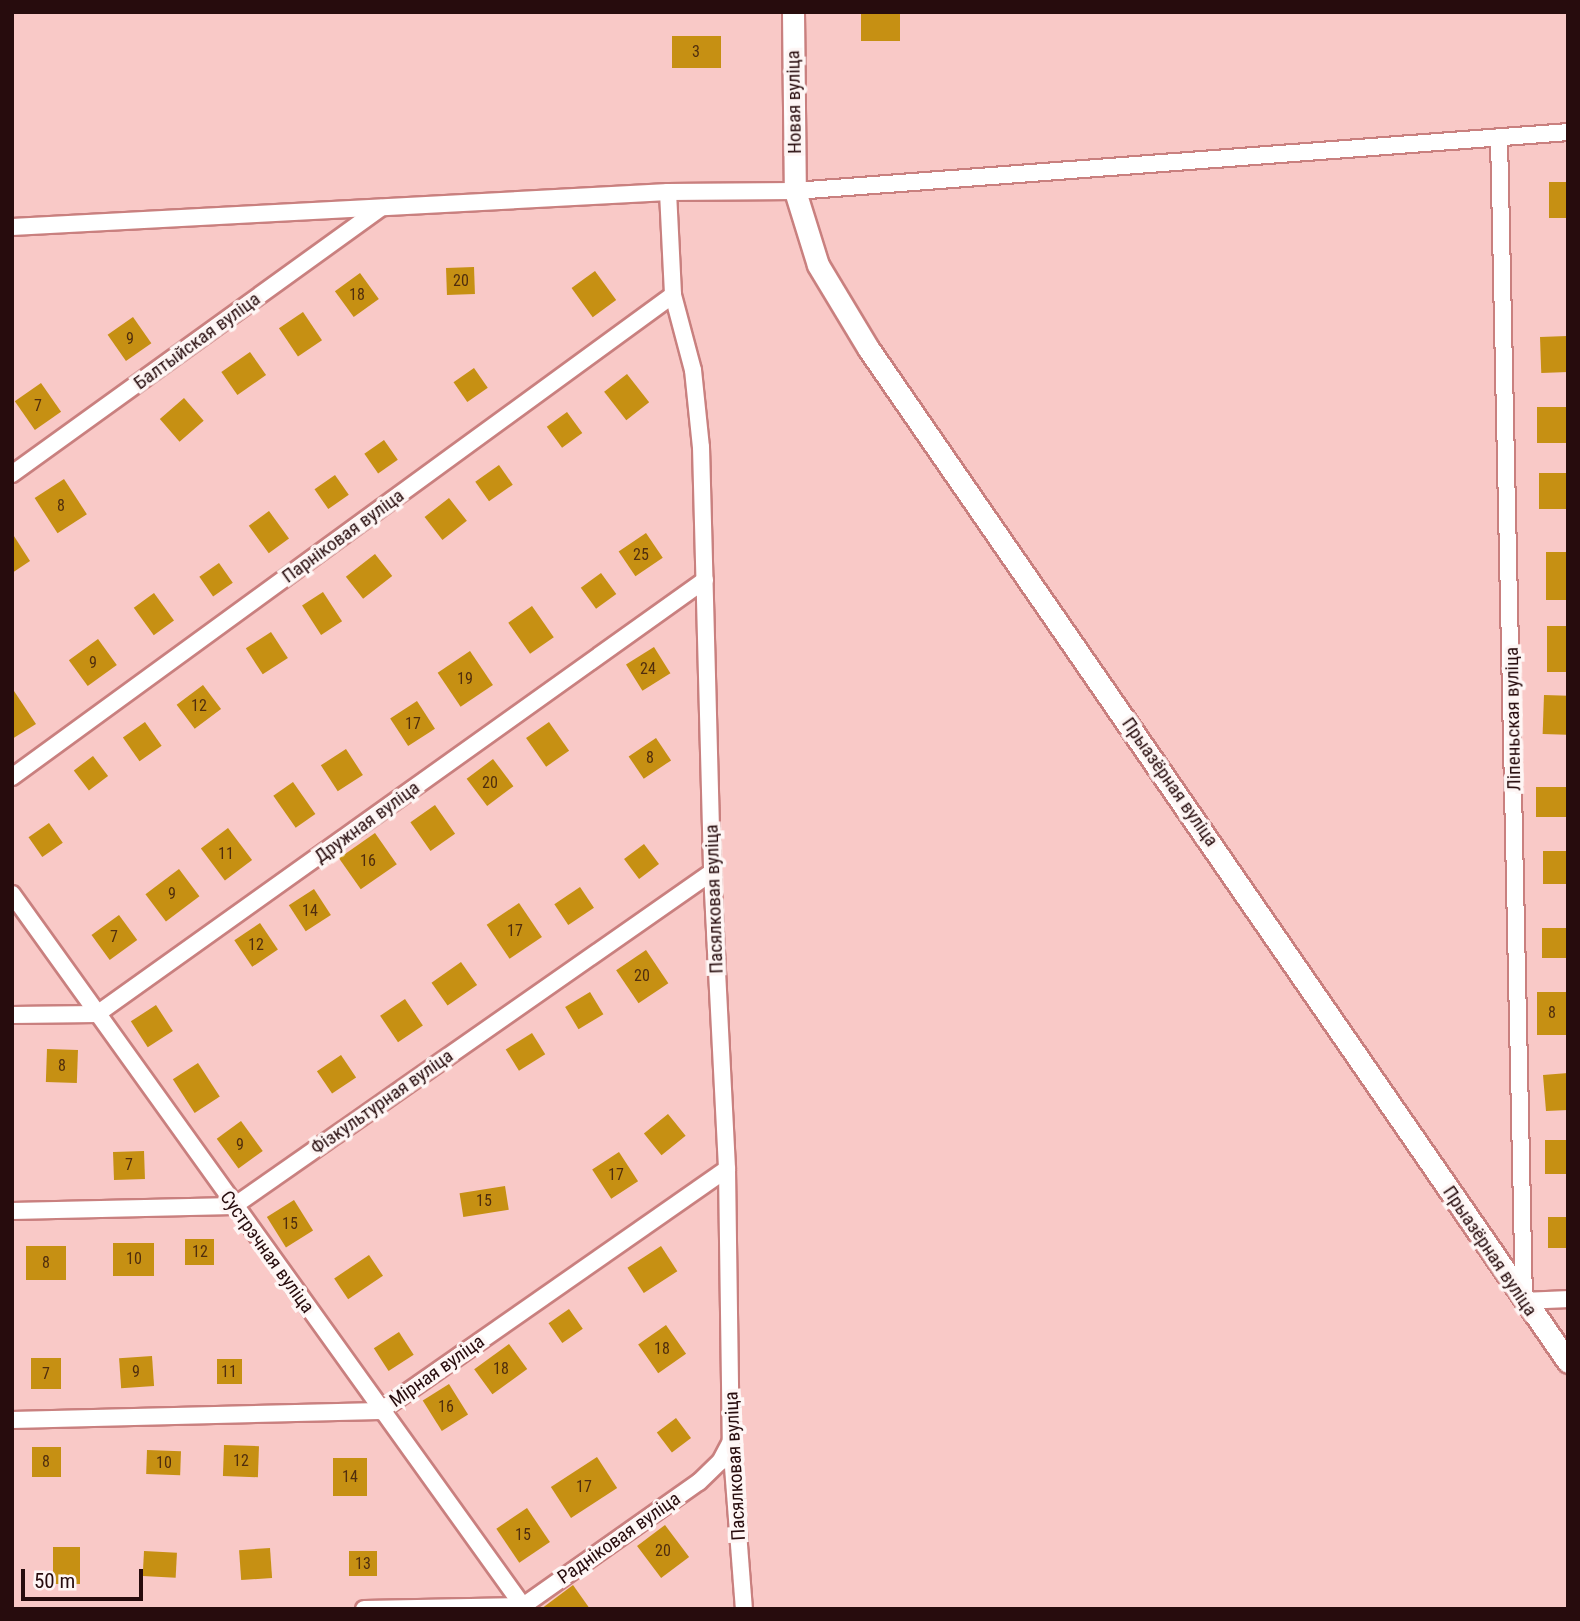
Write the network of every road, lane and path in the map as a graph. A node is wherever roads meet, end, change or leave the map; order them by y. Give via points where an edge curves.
1 (793, 12) edge
2 (1568, 132) edge
3 (1499, 137) junction
4 (795, 191) junction
5 (668, 192) junction
6 (381, 208) junction
7 (12, 227) edge
8 (673, 295) junction
9 (12, 474) edge
10 (705, 580) junction
11 (12, 777) edge
12 (712, 872) junction
13 (12, 894) edge
14 (97, 1014) junction
15 (12, 1015) edge
16 (727, 1169) junction
17 (234, 1206) junction
18 (12, 1211) edge
19 (1568, 1298) edge
20 (1524, 1301) junction
21 (1568, 1363) edge
22 (380, 1410) junction
23 (12, 1420) edge
24 (731, 1441) junction
25 (524, 1607) edge
26 (363, 1609) edge
27 (744, 1609) edge

1 - 4 street, Новая вуліца
2 - 3 street
3 - 4 street
3 - 20 street, Ліпеньская вуліца
4 - 5 street
4 - 20 street, Прыазёрная вуліца via 818,265 867,348
5 - 6 street
5 - 8 street, Пасялковая вуліца
6 - 7 street
6 - 9 street, Балтыйская вуліца
8 - 10 street, Пасялковая вуліца via 693,370
8 - 11 street, Парніковая вуліца
10 - 12 street, Пасялковая вуліца
10 - 14 street, Дружная вуліца
12 - 16 street, Пасялковая вуліца
12 - 17 street, Фізкультурная вуліца
13 - 14 street, Сустрэчная вуліца
14 - 15 street
14 - 17 street, Сустрэчная вуліца
16 - 22 street, Мірная вуліца
16 - 24 street, Пасялковая вуліца
17 - 18 street
17 - 22 street, Сустрэчная вуліца
19 - 20 street
20 - 21 street, Прыазёрная вуліца
22 - 23 street, Мірная вуліца
22 - 25 street, Сустрэчная вуліца
24 - 25 street, Радніковая вуліца via 720,1462 699,1482
24 - 27 street, Пасялковая вуліца
25 - 26 street

